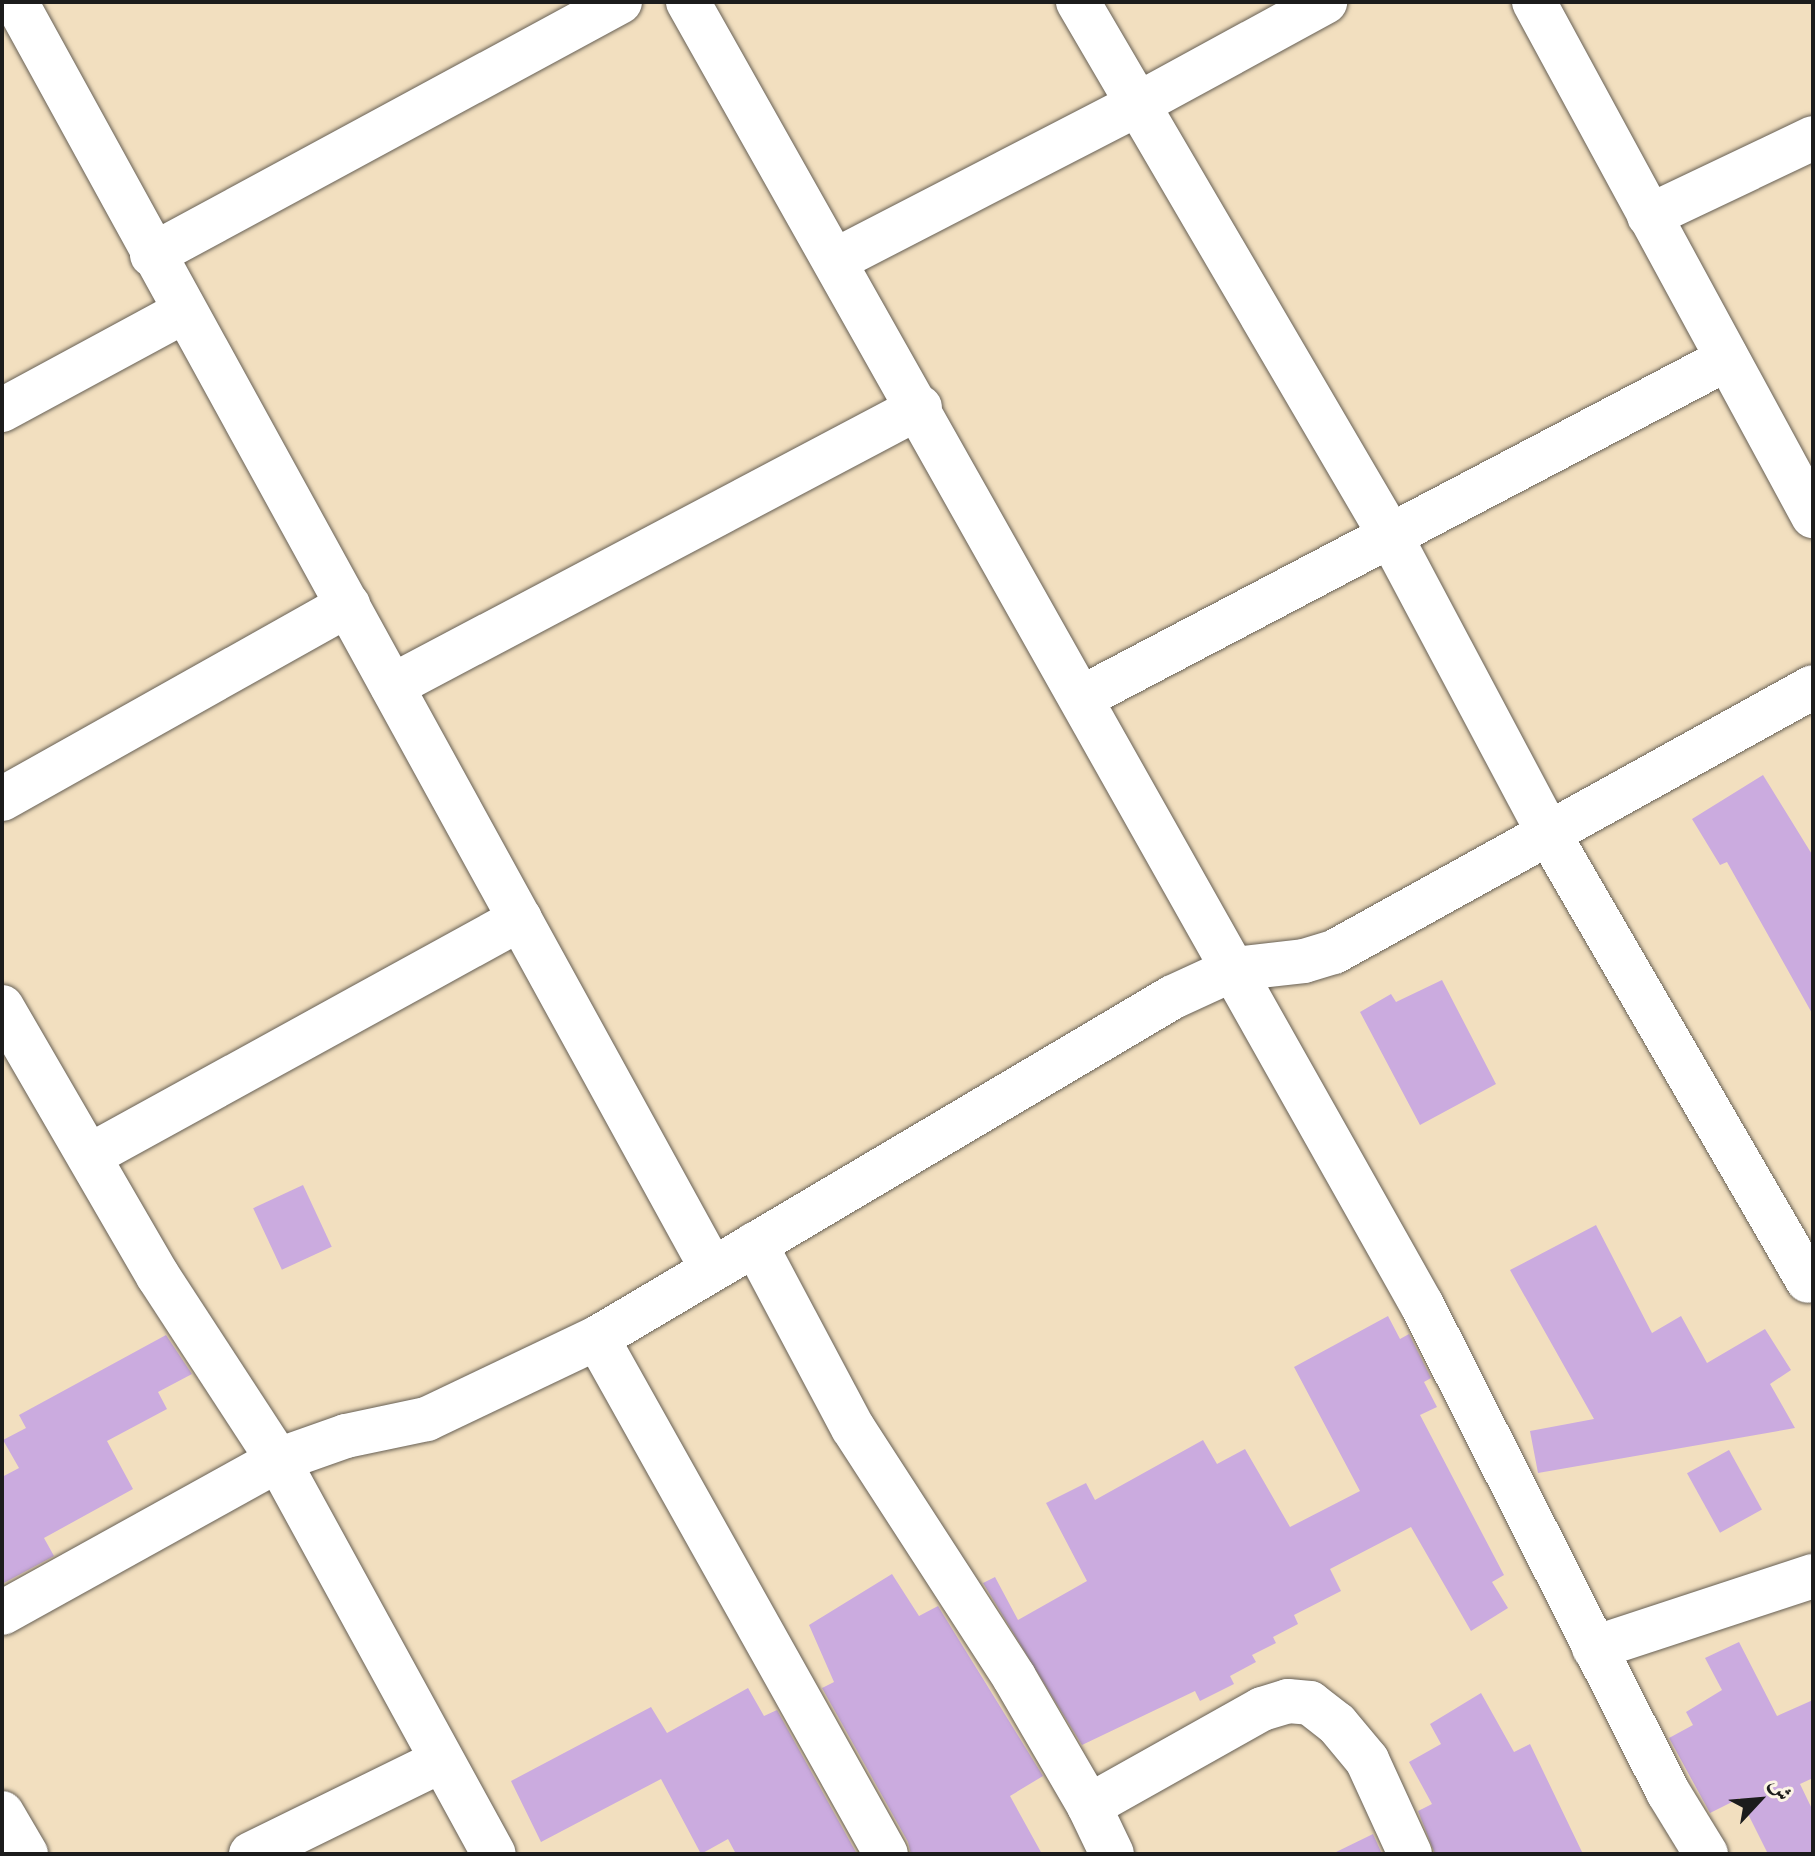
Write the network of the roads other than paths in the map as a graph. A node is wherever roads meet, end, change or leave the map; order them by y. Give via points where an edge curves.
1 (16, 2) edge
2 (620, 2) edge
3 (688, 2) edge
4 (1078, 2) edge
5 (1325, 2) edge
6 (1534, 2) edge
7 (1140, 103) junction
8 (1813, 138) edge
9 (1649, 216) junction
10 (152, 255) junction
11 (836, 260) junction
12 (183, 312) junction
13 (1727, 359) junction
14 (920, 407) junction
15 (2, 410) edge
16 (1813, 516) edge
17 (1391, 537) junction
18 (348, 605) junction
19 (392, 686) junction
20 (1813, 687) edge
21 (1081, 698) junction
22 (2, 799) edge
23 (1550, 836) junction
24 (520, 919) junction
25 (1234, 969) junction
26 (2, 1007) edge
27 (89, 1156) junction
28 (755, 1244) junction
29 (712, 1269) junction
30 (1808, 1281) dead end
31 (597, 1338) junction
32 (278, 1460) junction
33 (1813, 1576) edge
34 (2, 1613) edge
35 (1594, 1648) junction
36 (441, 1761) junction
37 (1089, 1806) junction
38 (2, 1813) edge
39 (26, 1854) edge
40 (251, 1854) edge
41 (494, 1854) edge
42 (886, 1854) edge
43 (1112, 1854) edge
44 (1410, 1854) edge
45 (1706, 1854) edge

1 - 10 street
2 - 10 street
3 - 11 street
4 - 7 street
5 - 7 street
6 - 9 street
7 - 11 street
7 - 17 street
8 - 9 street
9 - 13 street
10 - 12 street
11 - 14 street
12 - 15 street
12 - 18 street
13 - 16 street
13 - 17 street
14 - 19 street
14 - 21 street
17 - 21 street
17 - 23 street
18 - 19 street
18 - 22 street
19 - 24 street
20 - 23 street
21 - 25 street
23 - 25 street via 1334,952
23 - 30 street
24 - 27 street
24 - 29 street
25 - 28 street via 1173,997
25 - 35 street via 1422,1305
26 - 27 street
27 - 32 street via 158,1276
28 - 29 street
28 - 37 street via 853,1428 1014,1677
29 - 31 street
31 - 32 street via 427,1419 346,1436
31 - 42 street
32 - 34 street
32 - 36 street
33 - 35 street
35 - 45 street
36 - 40 street
36 - 41 street
37 - 43 street
37 - 44 street via 1262,1709 1288,1701 1310,1703 1337,1724 1367,1760
38 - 39 street

